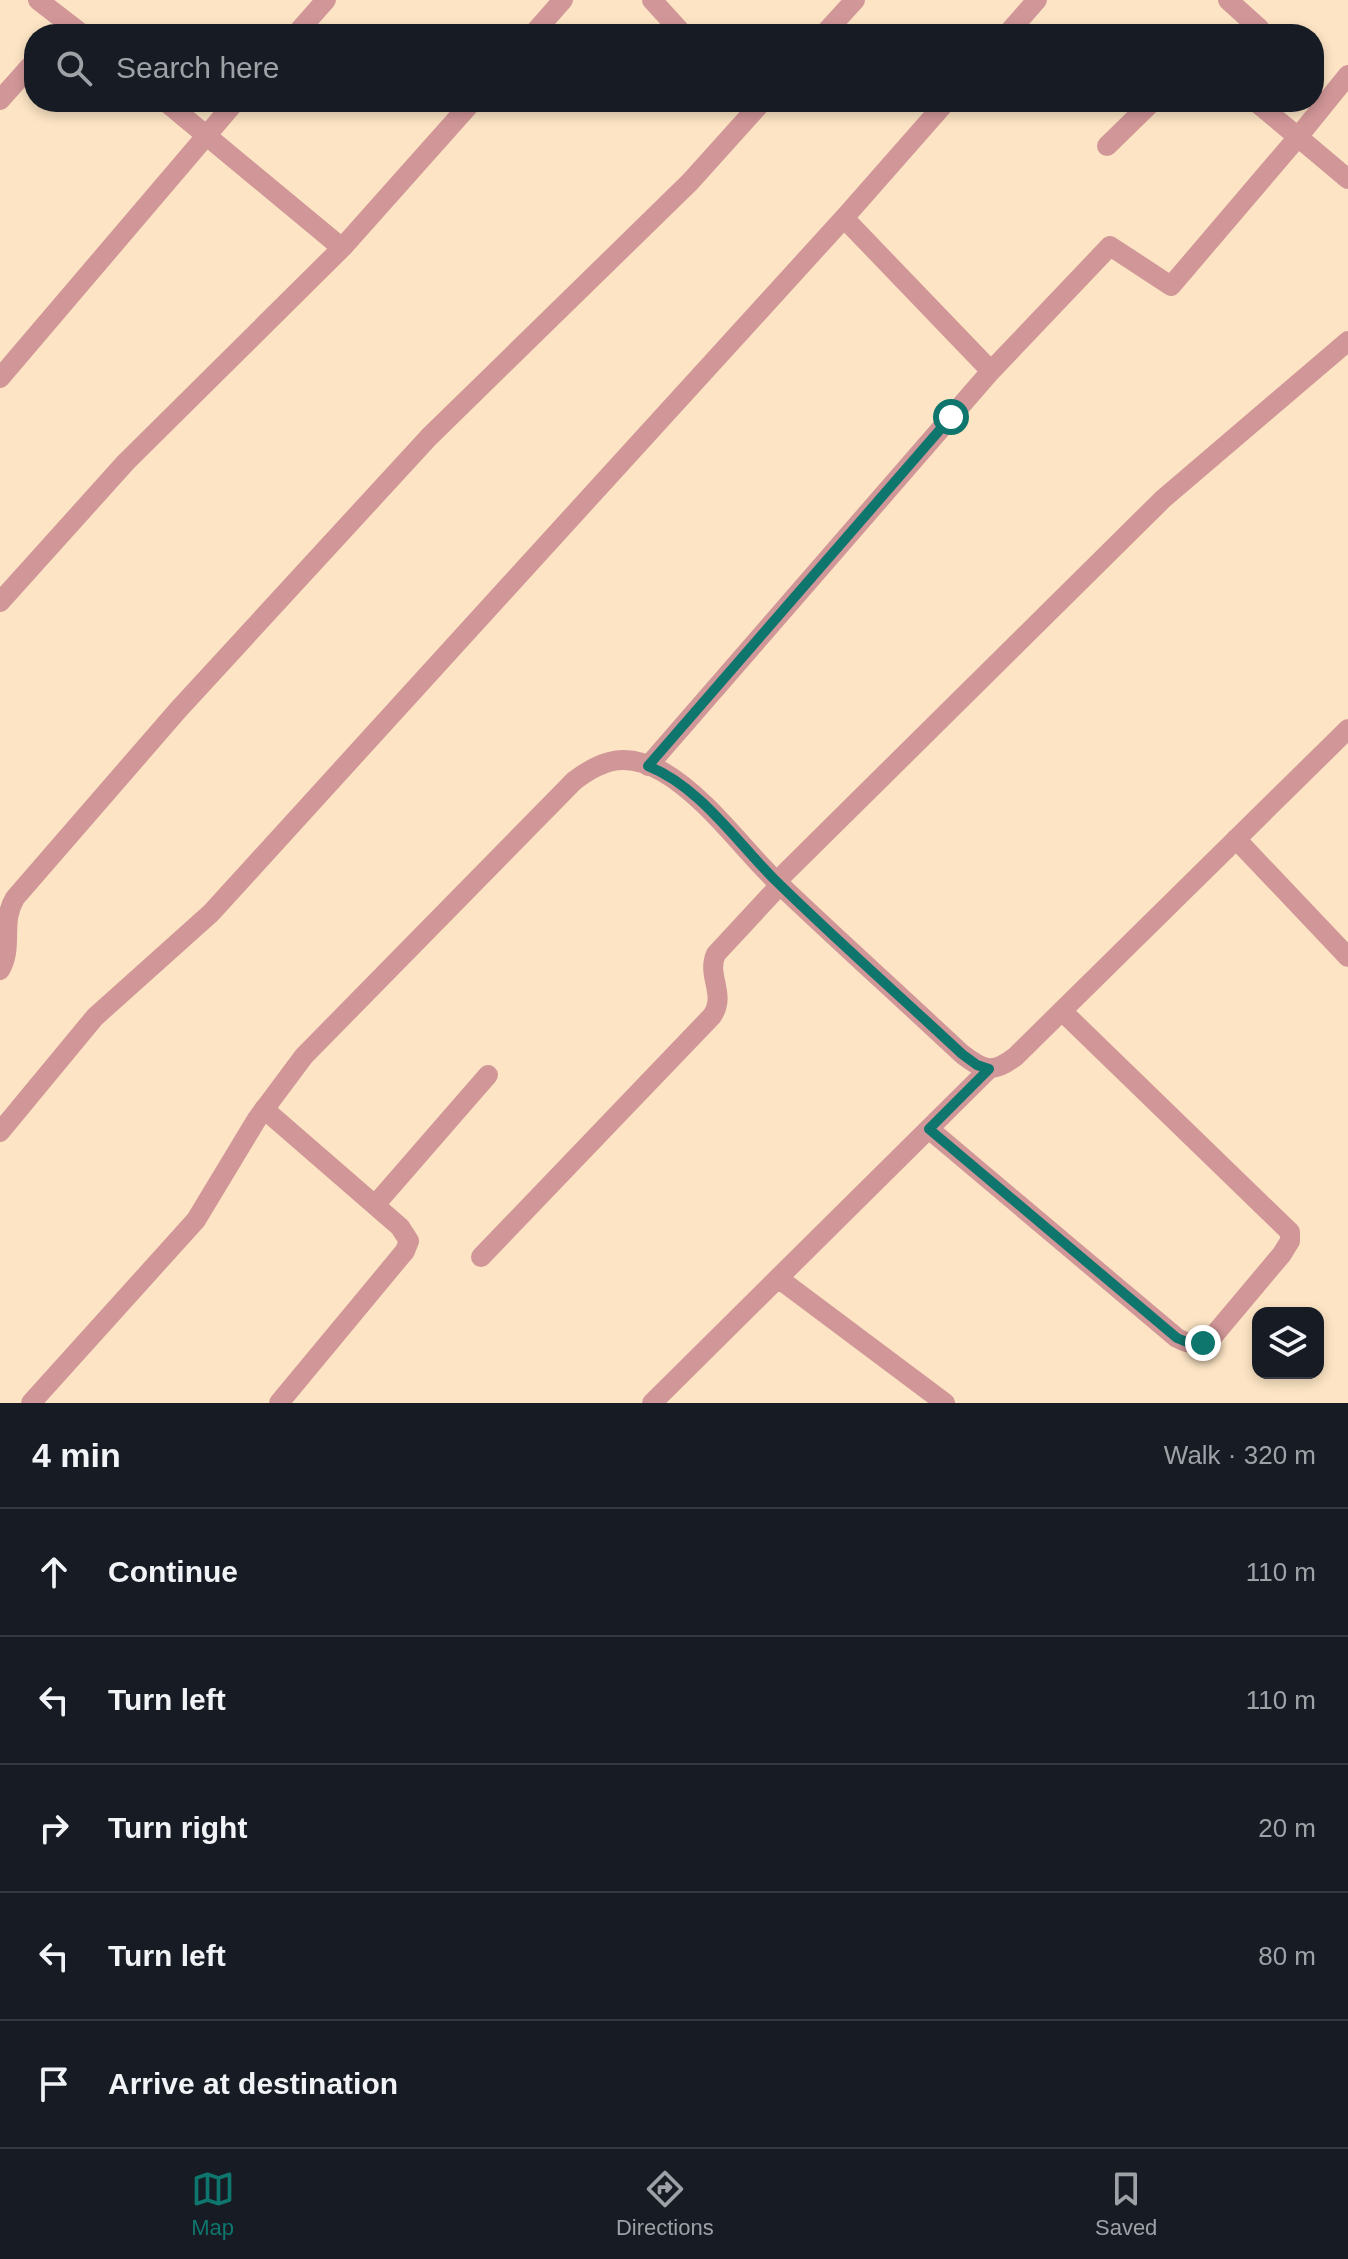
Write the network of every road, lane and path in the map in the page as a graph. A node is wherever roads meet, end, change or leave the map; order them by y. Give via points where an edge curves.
1 (38, 0) edge
2 (326, 0) edge
3 (563, 0) edge
4 (652, 0) edge
5 (855, 0) edge
6 (1037, 0) edge
7 (1228, 0) edge
8 (64, 24) edge
9 (305, 24) edge
10 (542, 24) edge
11 (674, 24) edge
12 (833, 24) edge
13 (1016, 24) edge
14 (1254, 24) edge
15 (24, 73) edge
16 (1348, 75) edge
17 (0, 100) edge
18 (1324, 105) edge
19 (178, 112) edge
20 (226, 112) edge
21 (463, 112) edge
22 (748, 112) edge
23 (937, 112) edge
24 (1142, 112) edge
25 (1268, 112) edge
26 (1318, 112) edge
27 (206, 134) junction
28 (1298, 137) junction
29 (1107, 146) dead end
30 (1348, 179) edge
31 (844, 218) junction
32 (342, 248) junction
33 (1348, 341) edge
34 (991, 371) junction
35 (0, 378) edge
36 (0, 602) edge
37 (1348, 729) edge
38 (648, 766) junction
39 (1236, 839) junction
40 (778, 883) junction
41 (1348, 957) edge
42 (0, 970) edge
43 (1062, 1011) junction
44 (989, 1069) junction
45 (488, 1075) dead end
46 (264, 1109) junction
47 (929, 1129) junction
48 (0, 1132) edge
49 (375, 1205) junction
50 (481, 1257) dead end
51 (778, 1278) junction
52 (31, 1403) edge
53 (279, 1403) edge
54 (652, 1403) edge
55 (945, 1403) edge

1 - 8 street
2 - 9 street
3 - 10 street
4 - 11 street
5 - 12 street
6 - 13 street
7 - 14 street
15 - 17 street
16 - 18 street
19 - 27 street
20 - 27 street
21 - 32 street
22 - 42 street via 690,182 429,437 178,710 15,898 5,921 7,955
23 - 31 street
24 - 29 street
25 - 28 street
26 - 28 street
27 - 32 street
27 - 35 street
28 - 30 street
28 - 34 street via 1171,286 1110,246
31 - 34 street
31 - 48 street via 211,913 95,1017
32 - 36 street via 126,462
33 - 40 street via 1163,499
34 - 38 street
37 - 39 street
38 - 40 street via 682,785
38 - 46 street via 608,760 574,781 349,1008
39 - 41 street
39 - 43 street
40 - 44 street via 962,1054
40 - 50 street via 716,954 712,968 719,1001 712,1016
43 - 44 street via 1016,1056
43 - 47 street via 1290,1232 1282,1254 1214,1335 1194,1345 1177,1338
44 - 47 street
45 - 49 street
46 - 49 street
46 - 52 street via 196,1220
47 - 51 street
49 - 53 street via 405,1232 408,1246
51 - 54 street
51 - 55 street

